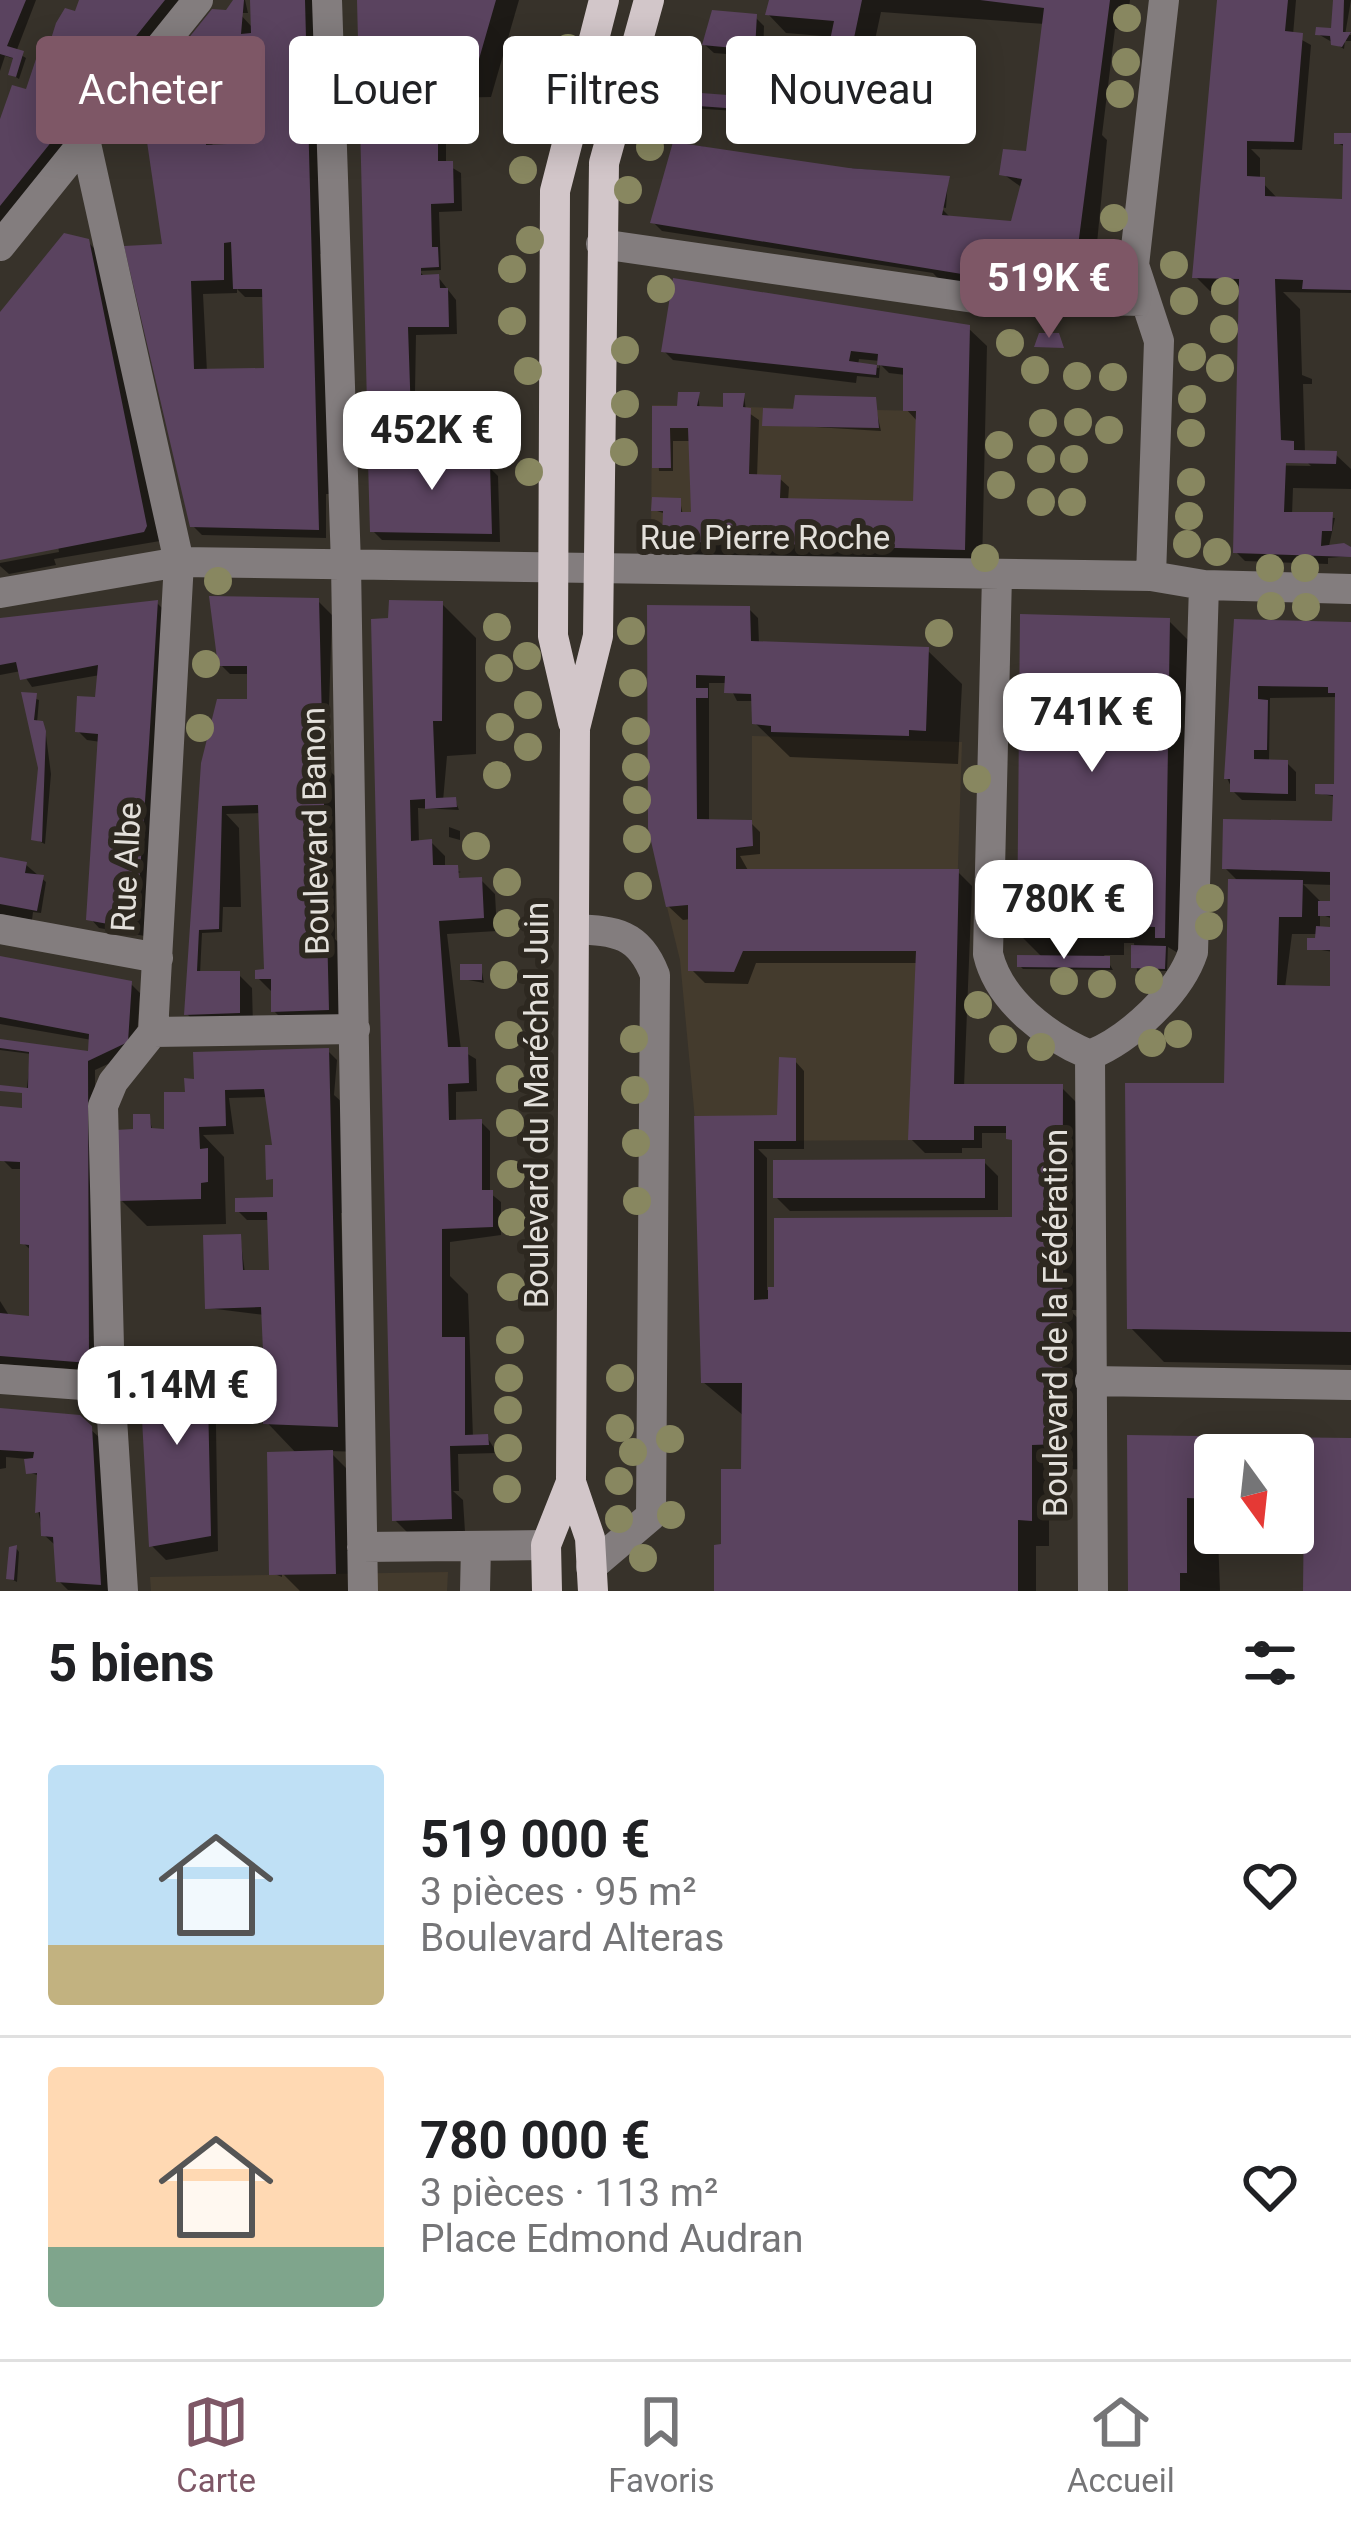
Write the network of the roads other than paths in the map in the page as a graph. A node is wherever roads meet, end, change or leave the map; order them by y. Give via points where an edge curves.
1 (198, 0) edge
2 (327, 0) edge
3 (604, 0) edge
4 (649, 0) edge
5 (1163, 0) edge
6 (169, 36) edge
7 (81, 144) edge
8 (86, 144) edge
9 (601, 244) junction
10 (0, 246) edge
11 (1145, 301) junction
12 (179, 562) junction
13 (346, 565) junction
14 (554, 570) junction
15 (599, 571) junction
16 (997, 574) junction
17 (1151, 576) junction
18 (1204, 585) junction
19 (1351, 589) edge
20 (0, 593) edge
21 (574, 728) junction
22 (0, 929) edge
23 (574, 929) junction
24 (158, 958) junction
25 (355, 1029) junction
26 (153, 1032) junction
27 (1090, 1055) junction
28 (0, 1379) edge
29 (1090, 1381) junction
30 (1351, 1385) edge
31 (110, 1387) junction
32 (571, 1482) junction
33 (546, 1545) junction
34 (362, 1546) junction
35 (476, 1546) junction
36 (592, 1579) edge
37 (123, 1591) edge
38 (363, 1591) edge
39 (476, 1591) edge
40 (547, 1591) edge
41 (1093, 1591) edge

1 - 6 street
2 - 13 street, Boulevard Banon
3 - 14 main road, Boulevard du Maréchal Juin via 555,190
4 - 9 main road, Boulevard du Maréchal Juin via 604,163
5 - 11 street via 1134,265
7 - 10 street
8 - 12 street, Rue Albe
9 - 11 street via 974,298
9 - 15 main road, Boulevard du Maréchal Juin
11 - 17 street via 1159,341
12 - 13 street, Rue Pierre Roche
12 - 20 street, Rue Pierre Roche
12 - 24 street, Rue Albe
13 - 14 street, Rue Pierre Roche
13 - 25 street, Boulevard Banon
14 - 15 street, Rue Pierre Roche
14 - 21 main road, Boulevard du Maréchal Juin via 553,636
15 - 16 street, Rue Pierre Roche
15 - 21 main road, Boulevard du Maréchal Juin via 598,636
16 - 17 street, Rue Pierre Roche
16 - 27 street via 988,955 1004,994
17 - 18 street, Rue Pierre Roche
18 - 19 street, Rue Pierre Roche
18 - 27 street via 1193,952 1184,978 1112,1046
21 - 23 main road, Boulevard du Maréchal Juin
22 - 24 street
23 - 32 main road, Boulevard du Maréchal Juin
23 - 36 street via 620,931 645,949 656,975 651,1516
24 - 26 street, Rue Albe
25 - 26 street
25 - 34 street, Boulevard Banon
26 - 31 street via 103,1106
27 - 29 street, Boulevard de la Fédération
28 - 31 street
29 - 30 street
29 - 41 street, Boulevard de la Fédération
31 - 37 street
32 - 33 main road, Boulevard du Maréchal Juin
32 - 36 main road, Boulevard du Maréchal Juin via 590,1538
33 - 35 street
33 - 40 main road, Boulevard du Maréchal Juin
34 - 35 street
34 - 38 street, Boulevard Banon
35 - 39 street

